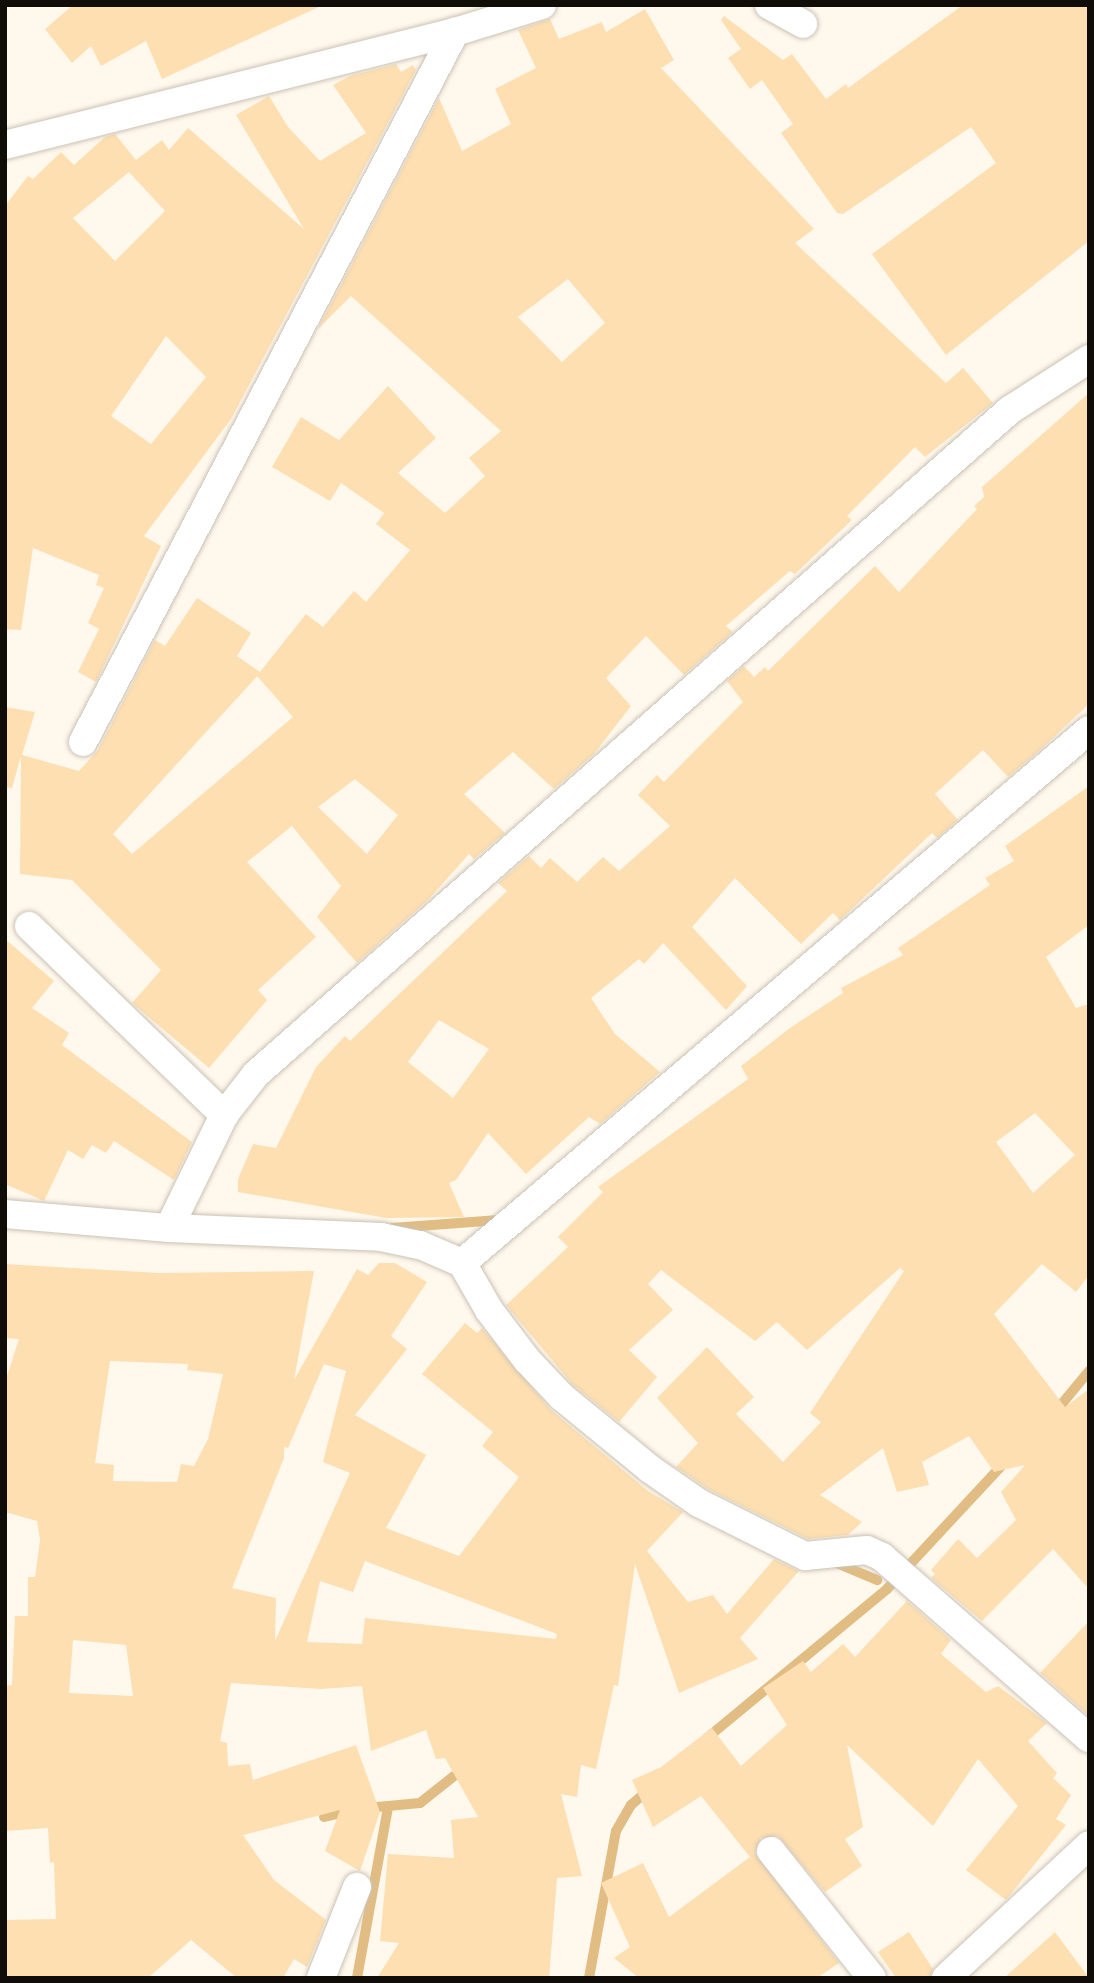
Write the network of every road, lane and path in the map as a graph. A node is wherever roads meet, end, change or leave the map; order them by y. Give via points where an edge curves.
1 (542, 5) edge
2 (769, 5) edge
3 (803, 24) dead end
4 (455, 32) junction
5 (5, 145) edge
6 (1089, 359) edge
7 (1089, 730) edge
8 (83, 742) dead end
9 (29, 926) dead end
10 (223, 1115) junction
11 (5, 1214) edge
12 (169, 1228) junction
13 (462, 1263) junction
14 (1089, 1738) edge
15 (1089, 1845) edge
16 (771, 1851) dead end
17 (357, 1887) dead end
18 (321, 1978) edge
19 (872, 1978) edge
20 (946, 1978) edge

1 - 4 street
2 - 3 street
4 - 5 street
4 - 8 street
6 - 10 street via 1010,410 256,1074
7 - 13 street
9 - 10 street
10 - 12 street
11 - 12 street
12 - 13 street via 381,1237 420,1245
13 - 14 street via 489,1310 527,1360 562,1397 650,1469 699,1503 805,1556 867,1550 882,1557
15 - 20 street
16 - 19 street
17 - 18 street

